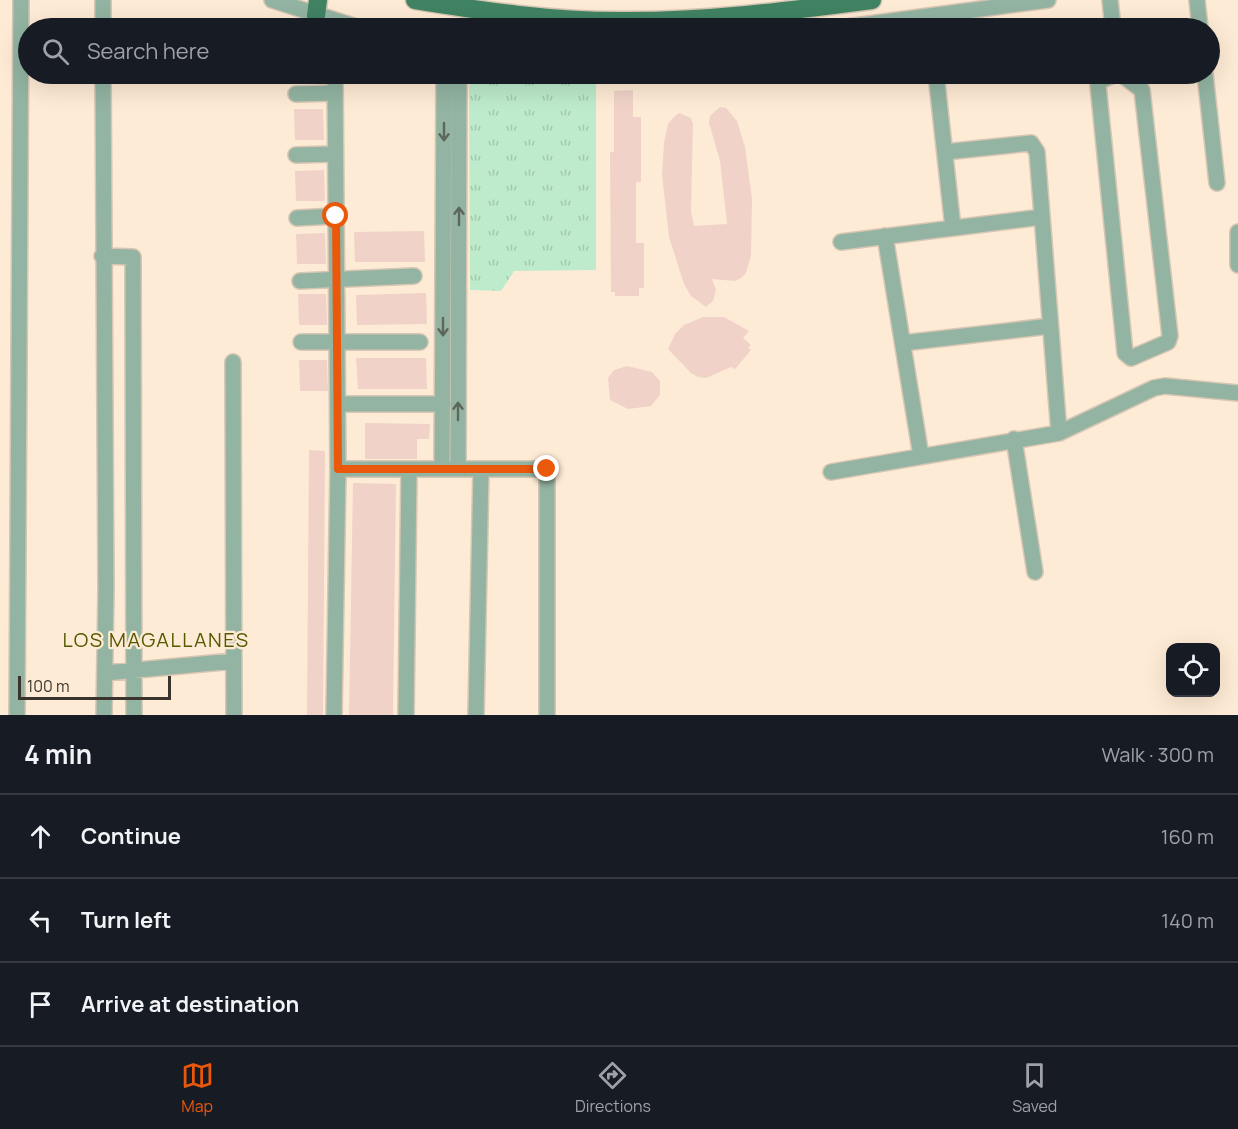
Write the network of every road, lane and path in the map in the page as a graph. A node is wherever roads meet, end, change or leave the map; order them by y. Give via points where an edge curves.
1 (21, 0) edge
2 (103, 0) edge
3 (272, 0) edge
4 (415, 0) edge
5 (873, 0) edge
6 (1047, 0) edge
7 (1110, 0) edge
8 (1197, 0) edge
9 (817, 4) edge
10 (317, 8) edge
11 (21, 18) edge
12 (103, 18) edge
13 (338, 18) edge
14 (532, 18) edge
15 (698, 18) edge
16 (830, 18) edge
17 (955, 18) edge
18 (1112, 18) edge
19 (1199, 18) edge
20 (21, 84) edge
21 (103, 84) edge
22 (335, 84) edge
23 (444, 84) edge
24 (459, 84) edge
25 (937, 84) edge
26 (1098, 84) edge
27 (1134, 84) edge
28 (1206, 84) edge
29 (335, 93) junction
30 (296, 94) dead end
31 (945, 152) junction
32 (335, 154) junction
33 (296, 155) dead end
34 (1217, 183) dead end
35 (336, 216) junction
36 (1042, 217) junction
37 (297, 218) dead end
38 (954, 228) junction
39 (1238, 232) edge
40 (885, 236) junction
41 (841, 242) dead end
42 (102, 256) junction
43 (1238, 265) edge
44 (414, 276) dead end
45 (336, 280) junction
46 (300, 281) dead end
47 (450, 281) junction
48 (1050, 326) junction
49 (301, 342) dead end
50 (337, 342) junction
51 (420, 342) dead end
52 (903, 343) junction
53 (233, 362) dead end
54 (1237, 394) edge
55 (338, 404) junction
56 (443, 404) junction
57 (1059, 433) junction
58 (1014, 439) junction
59 (921, 456) junction
60 (338, 469) junction
61 (409, 469) junction
62 (450, 469) junction
63 (481, 469) junction
64 (831, 472) dead end
65 (1035, 572) dead end
66 (106, 589) junction
67 (133, 590) junction
68 (234, 661) junction
69 (134, 669) junction
70 (105, 674) junction
71 (17, 715) edge
72 (104, 715) edge
73 (134, 715) edge
74 (234, 715) edge
75 (334, 715) edge
76 (406, 715) edge
77 (476, 715) edge
78 (547, 715) edge

1 - 11 street
2 - 12 street
3 - 10 street
4 - 14 main road
5 - 9 main road
6 - 17 street
7 - 18 street
8 - 19 street
9 - 15 main road
9 - 16 street
10 - 13 street
20 - 71 street
21 - 42 street
22 - 29 street
23 -> 47 street
47 -> 24 street
25 - 31 street
26 - 27 street via 1125,353 1131,358 1168,342 1170,336 1142,90
28 - 34 street
29 - 30 street
29 - 32 street
31 - 36 street via 1031,143 1038,152
31 - 38 street
32 - 33 street
32 - 35 street
35 - 37 street
35 - 45 street
36 - 38 street
36 - 48 street
38 - 40 street
39 - 43 street
40 - 41 street
40 - 52 street
42 - 66 street
42 - 67 street via 133,257
44 - 45 street
45 - 46 street
45 - 50 street
47 -> 56 street
62 -> 47 street
48 - 52 street
48 - 57 street
49 - 50 street
50 - 51 street
50 - 55 street
52 - 59 street
53 - 68 street
54 - 57 street via 1154,388
55 - 56 street
55 - 60 street
56 - 62 street
57 - 58 street
58 - 59 street
58 - 65 street
59 - 64 street
60 - 61 street
60 - 75 street
61 - 62 street
61 - 76 street
62 - 63 street
63 - 77 street
63 - 78 street via 547,469
66 - 67 street
66 - 70 street
67 - 69 street
68 - 69 street
68 - 74 street
69 - 70 street
69 - 73 street
70 - 72 street

